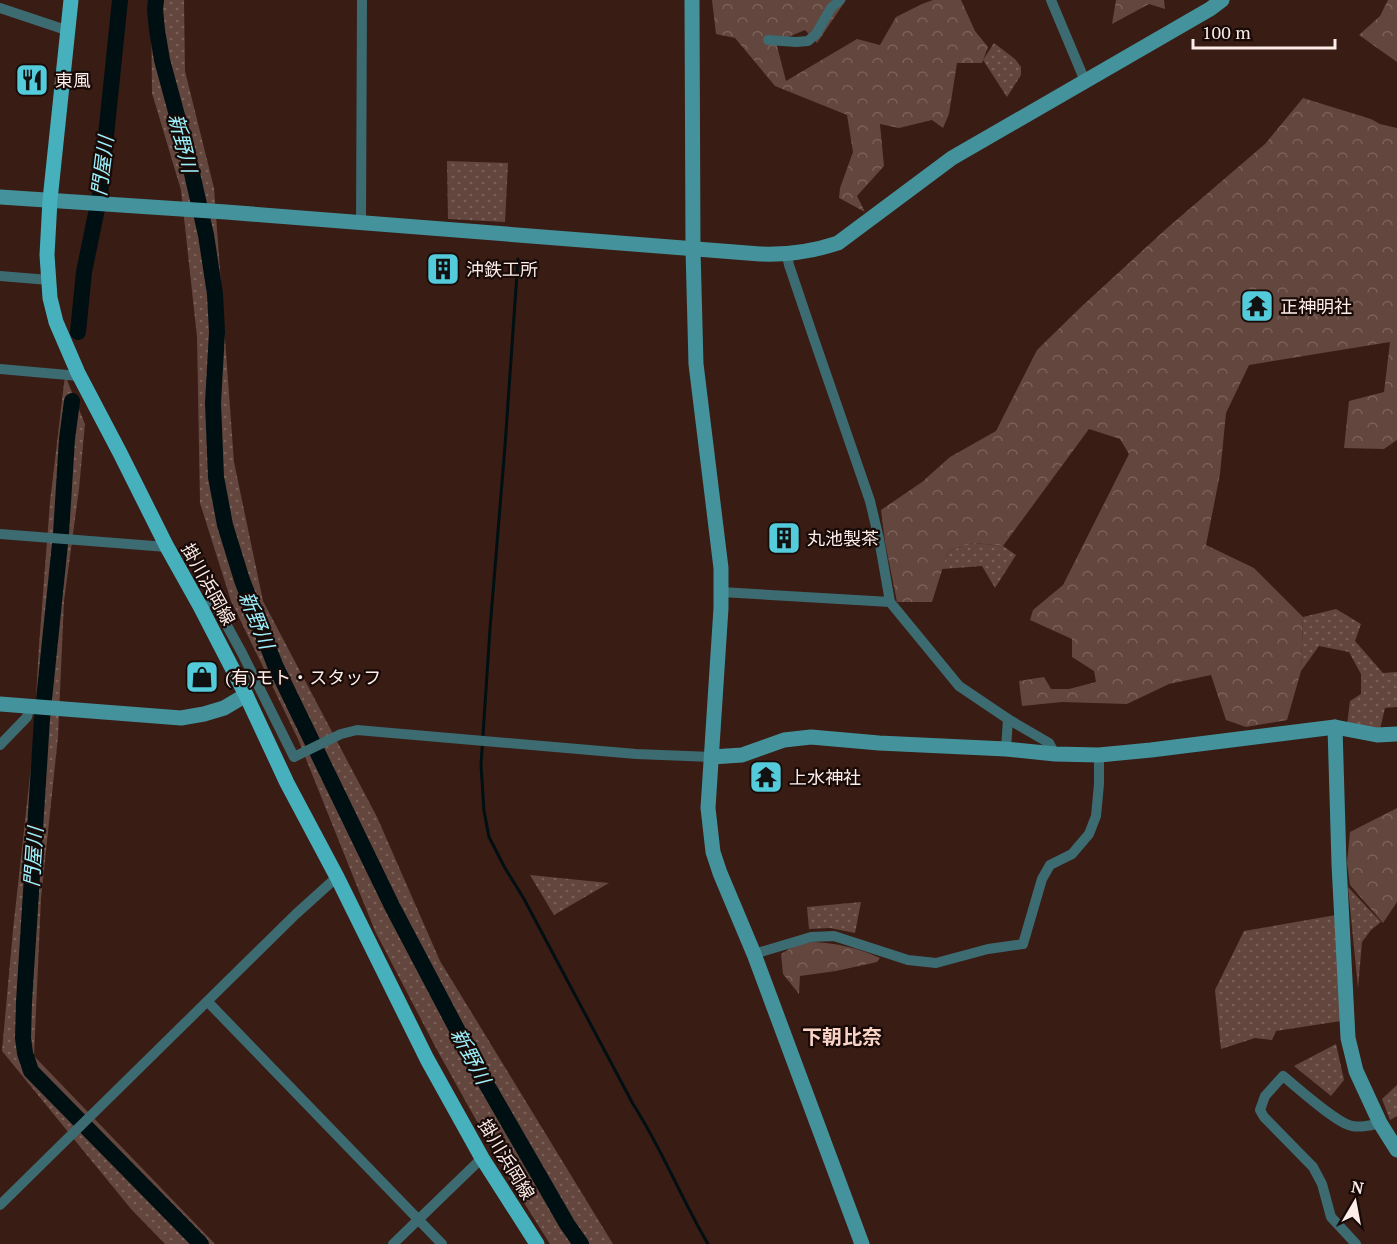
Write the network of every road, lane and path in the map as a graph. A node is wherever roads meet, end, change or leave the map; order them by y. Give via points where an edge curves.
1 (71, 0) edge
2 (362, 0) edge
3 (692, 0) edge
4 (840, 0) edge
5 (1051, 0) edge
6 (1222, 0) edge
7 (0, 8) edge
8 (69, 31) junction
9 (768, 40) dead end
10 (1085, 81) junction
11 (0, 197) edge
12 (50, 200) junction
13 (361, 222) junction
14 (693, 249) junction
15 (787, 255) junction
16 (0, 276) edge
17 (49, 280) junction
18 (0, 369) edge
19 (79, 376) junction
20 (0, 534) edge
21 (166, 547) junction
22 (721, 592) junction
23 (890, 602) junction
24 (200, 606) junction
25 (246, 695) junction
26 (0, 704) edge
27 (30, 706) junction
28 (1008, 719) junction
29 (1335, 727) junction
30 (1397, 734) edge
31 (0, 745) edge
32 (1006, 749) junction
33 (1055, 754) junction
34 (1099, 755) junction
35 (712, 757) junction
36 (337, 877) junction
37 (754, 954) junction
38 (208, 1002) junction
39 (1380, 1123) junction
40 (1397, 1150) edge
41 (482, 1158) junction
42 (0, 1205) edge
43 (418, 1219) junction
44 (393, 1244) edge
45 (442, 1244) edge
46 (537, 1244) edge
47 (862, 1244) edge
48 (1356, 1244) edge

1 - 8 main road, 掛川浜岡線
2 - 13 street
3 - 14 street
4 - 9 street via 808,41
5 - 10 street
6 - 10 street
7 - 8 street
8 - 12 main road, 掛川浜岡線
10 - 15 street via 952,158 838,243
11 - 12 street
12 - 13 street
12 - 17 main road, 掛川浜岡線
13 - 14 street
14 - 15 street
14 - 22 street via 696,364
15 - 23 street via 870,501
16 - 17 street
17 - 19 main road, 掛川浜岡線 via 56,322
18 - 19 street
19 - 21 main road, 掛川浜岡線
20 - 21 street
21 - 24 main road, 掛川浜岡線
22 - 23 street
22 - 35 street
23 - 28 street via 959,686
24 - 25 main road, 掛川浜岡線
24 - 35 street via 214,602 294,757 357,730
25 - 27 street via 224,708 181,718
25 - 36 main road, 掛川浜岡線
26 - 27 street
27 - 31 street via 27,717
28 - 32 street
28 - 33 street via 1049,743
29 - 30 street via 1377,735
29 - 34 street
29 - 39 street via 1348,1038 1356,1071
32 - 33 street
32 - 35 street via 811,737 784,740 742,756
33 - 34 street
34 - 37 street via 1096,816 1089,834 1072,854 1050,865 1042,879 1023,944 936,963 908,960 834,936 811,937
35 - 37 street via 708,808 713,852
36 - 38 street
36 - 41 main road, 掛川浜岡線
37 - 47 street
38 - 42 street
38 - 43 street
39 - 40 street
39 - 48 street via 1349,1125 1283,1076 1264,1096 1260,1110 1313,1167 1331,1217
41 - 43 street
41 - 46 main road, 掛川浜岡線
43 - 44 street
43 - 45 street

